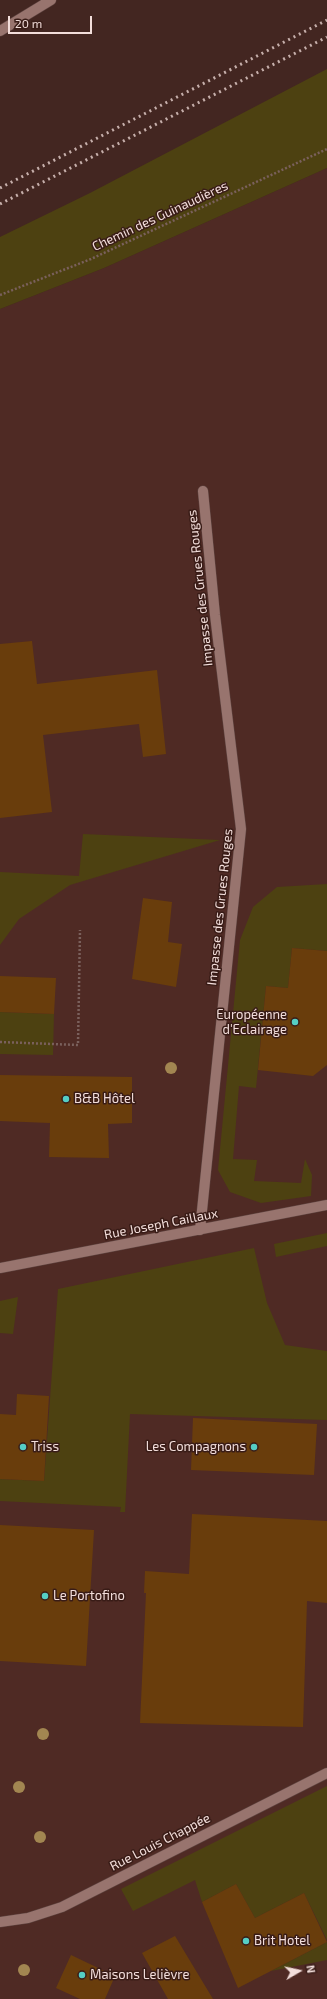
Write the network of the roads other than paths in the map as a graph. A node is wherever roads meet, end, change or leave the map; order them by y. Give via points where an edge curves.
1 (51, 0) edge
2 (0, 31) edge
3 (203, 491) dead end
4 (327, 1205) edge
5 (200, 1230) junction
6 (0, 1268) edge
7 (327, 1773) edge
8 (0, 1922) edge

1 - 2 street
3 - 5 street, Impasse des Grues Rouges via 215,615 242,828
4 - 5 street, Rue Joseph Caillaux
5 - 6 street, Rue Joseph Caillaux
7 - 8 street, Rue Louis Chappée via 62,1907 28,1918

